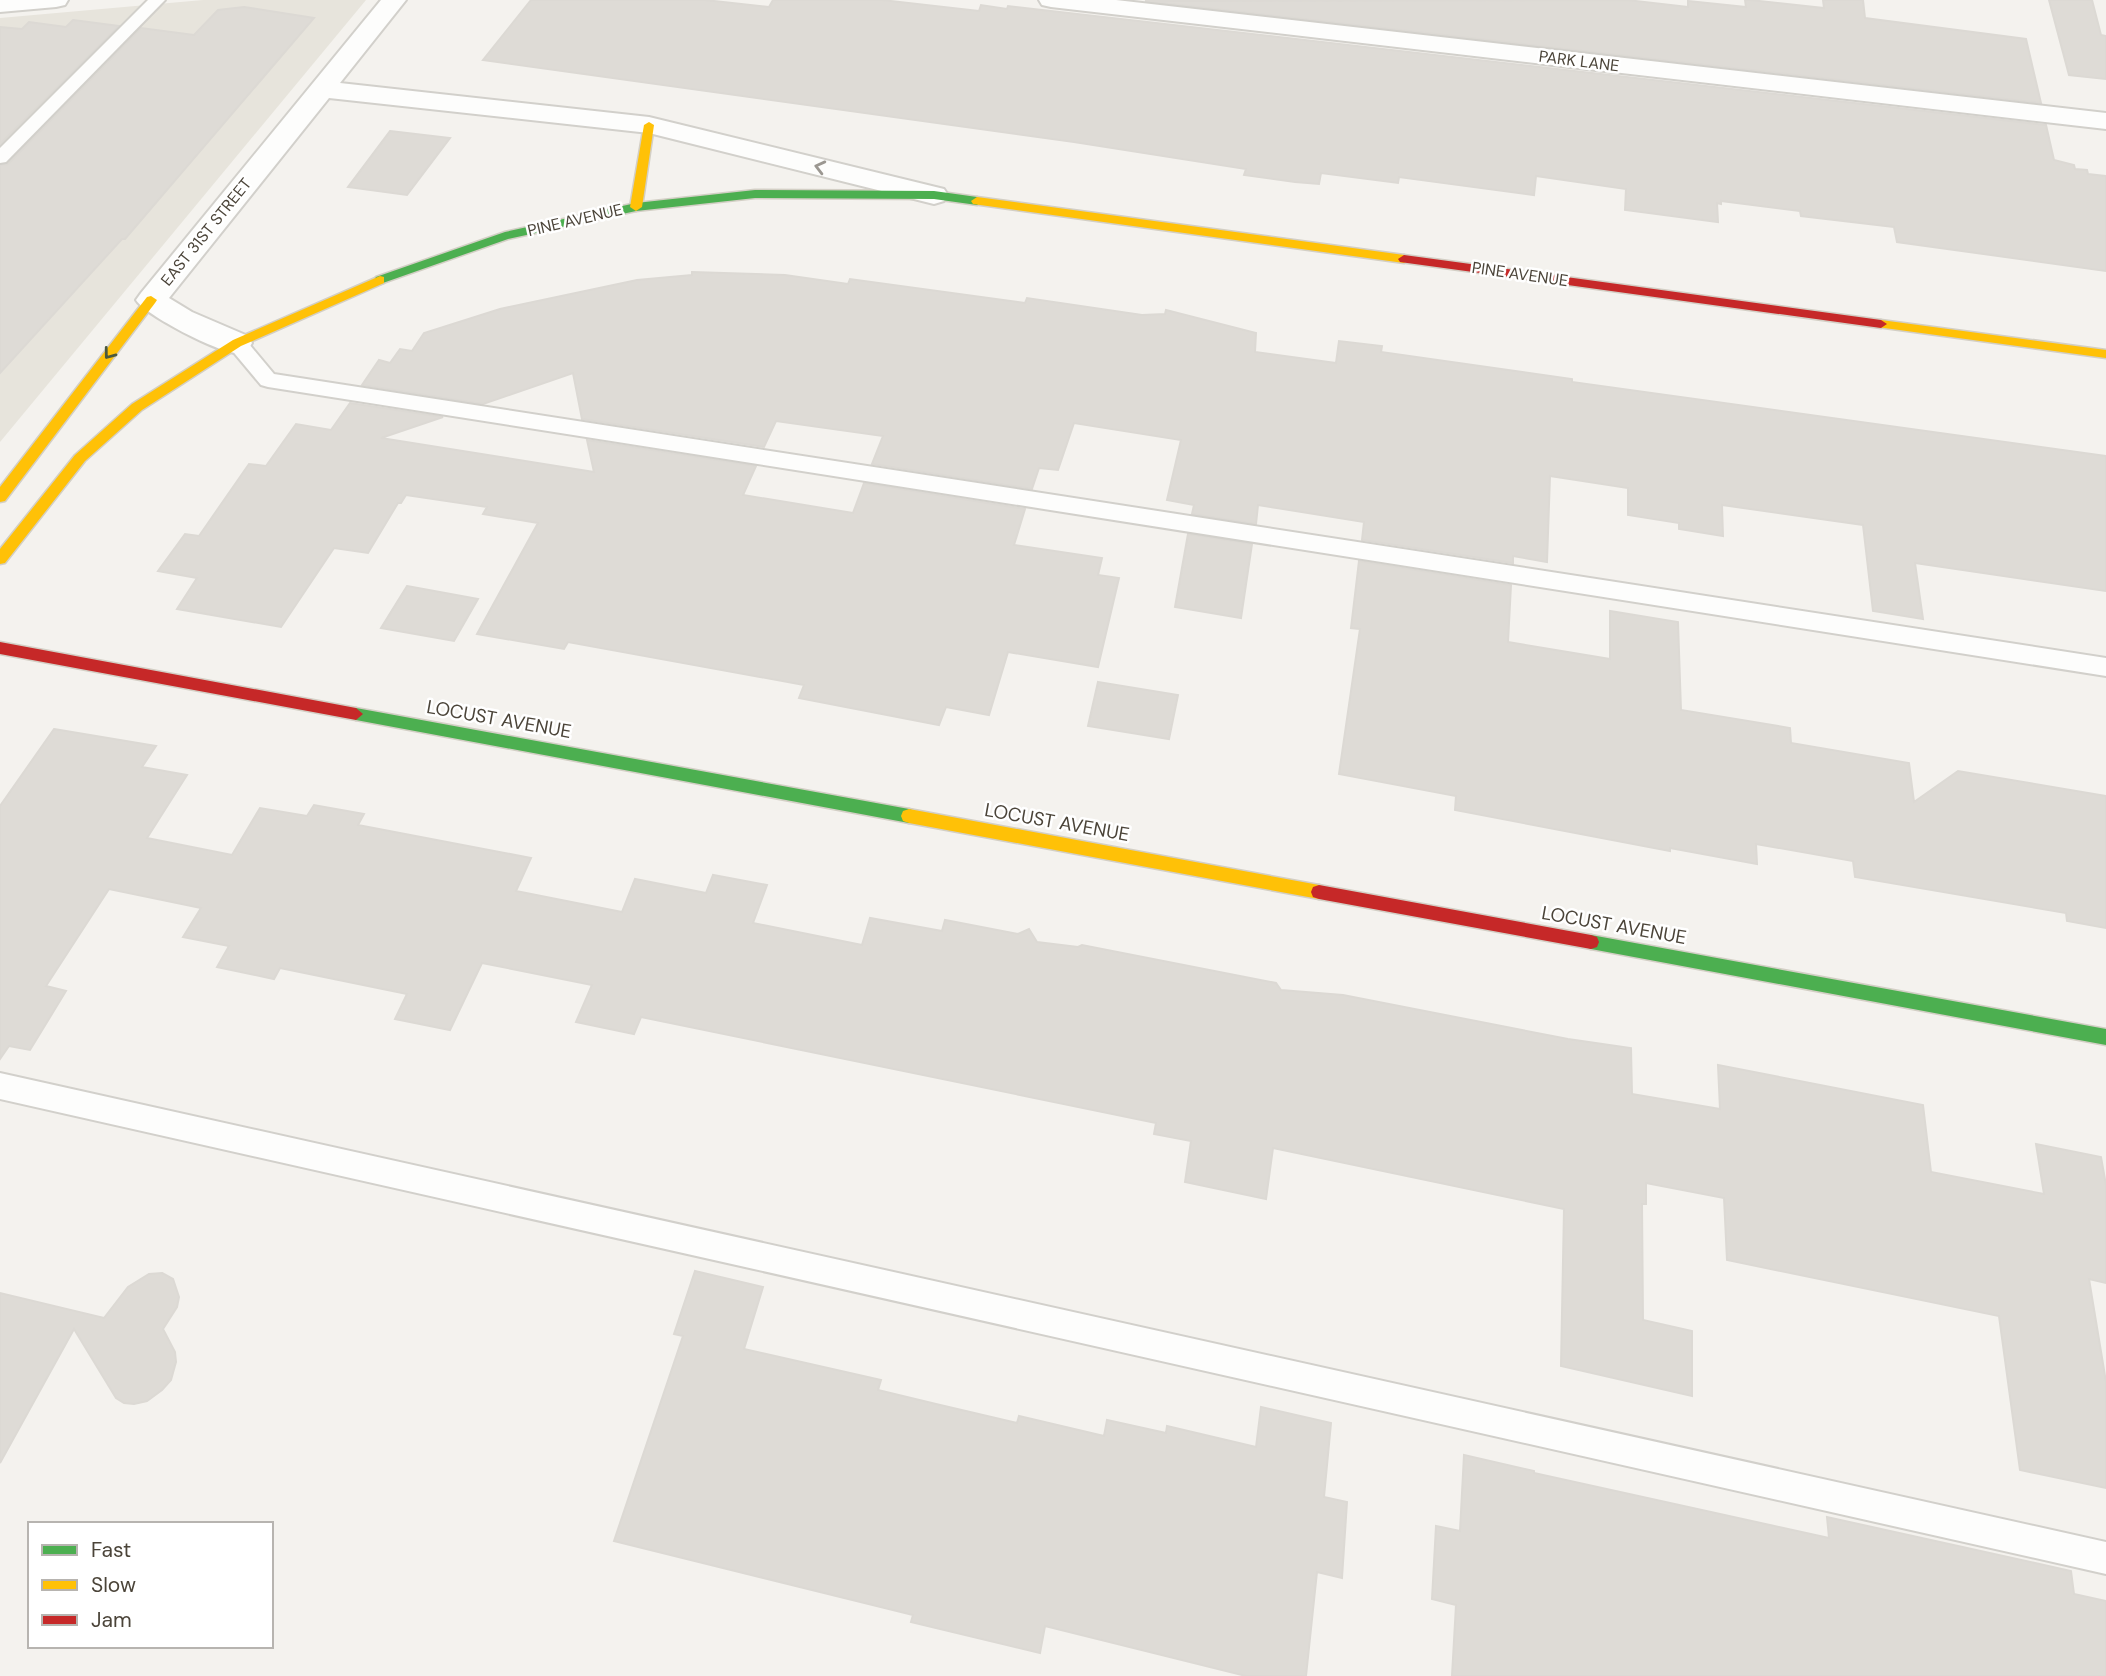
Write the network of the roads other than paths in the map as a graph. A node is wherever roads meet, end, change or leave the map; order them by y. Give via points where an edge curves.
1 (56, 0) edge
2 (157, 0) edge
3 (394, 0) edge
4 (1051, 0) edge
5 (0, 5) edge
6 (320, 89) junction
7 (2106, 121) edge
8 (649, 125) junction
9 (0, 158) edge
10 (934, 195) junction
11 (636, 206) junction
12 (151, 300) junction
13 (237, 344) junction
14 (2106, 354) edge
15 (0, 497) edge
16 (0, 559) edge
17 (0, 648) edge
18 (2106, 667) edge
19 (2106, 1037) edge
20 (0, 1086) edge
21 (2106, 1558) edge

1 - 5 street
2 - 9 lane
3 - 6 street, EAST 31ST STREET
4 - 7 street, PARK LANE
6 - 8 street, PINE AVENUE
6 - 12 street, EAST 31ST STREET
10 -> 8 street, PINE AVENUE
8 - 11 street
10 - 11 street, PINE AVENUE via 755,194
10 - 14 street, PINE AVENUE
11 - 13 street, PINE AVENUE via 505,236 373,283
12 - 13 street, EAST 31ST STREET
12 -> 15 street
13 - 16 street via 137,407 80,458
13 - 18 lane via 268,380
17 - 19 street, LOCUST AVENUE
20 - 21 lane

